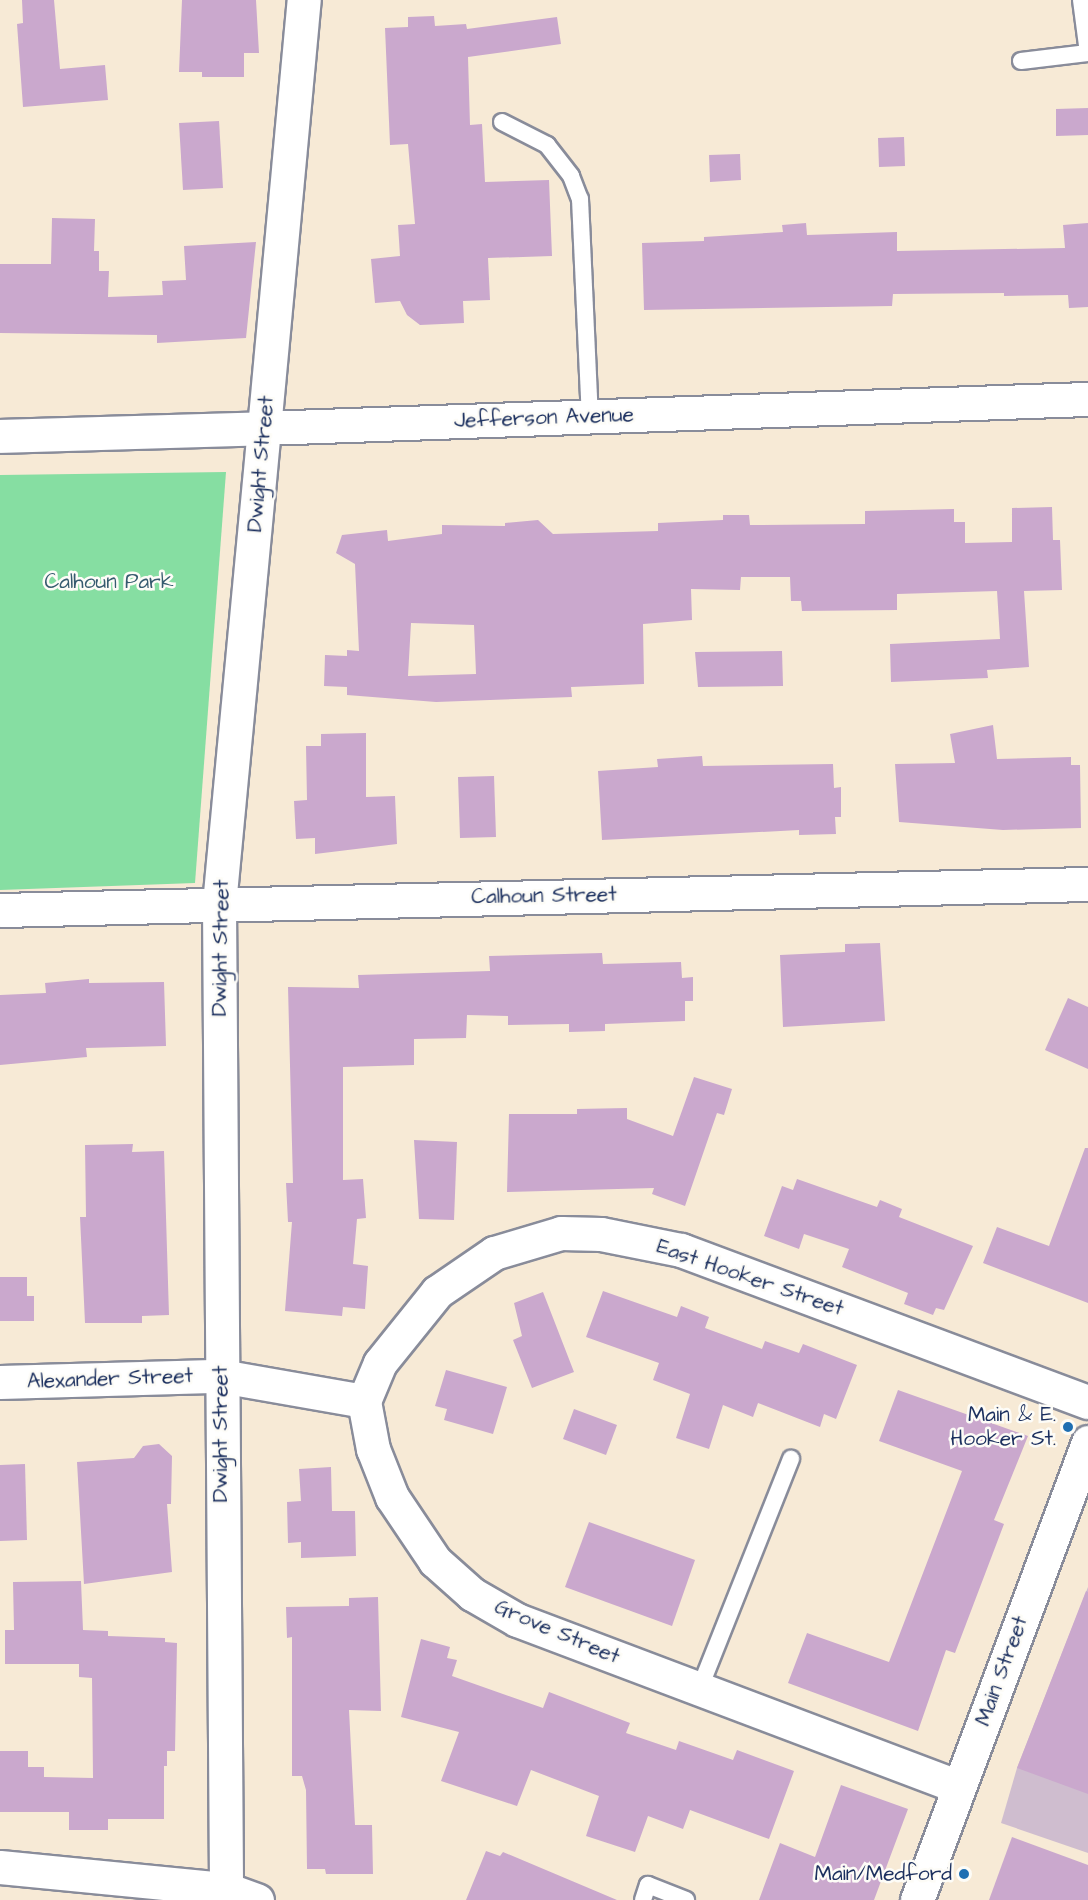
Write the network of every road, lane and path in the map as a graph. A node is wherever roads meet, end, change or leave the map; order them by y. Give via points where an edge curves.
1 (304, 0) edge
2 (1081, 0) edge
3 (1088, 53) edge
4 (1021, 61) dead end
5 (502, 122) dead end
6 (1088, 399) edge
7 (590, 416) junction
8 (264, 429) junction
9 (0, 436) edge
10 (1088, 884) edge
11 (219, 904) junction
12 (0, 910) edge
13 (221, 1376) junction
14 (0, 1382) edge
15 (364, 1401) junction
16 (1088, 1402) edge
17 (1088, 1442) edge
18 (791, 1459) dead end
19 (699, 1690) junction
20 (959, 1787) junction
21 (0, 1867) edge
22 (224, 1894) edge
23 (257, 1900) edge
24 (643, 1900) edge
25 (686, 1900) edge
26 (917, 1900) edge

1 - 8 street, Dwight Street
2 - 3 lane
3 - 4 lane
5 - 7 lane via 547,145 571,176 580,199
6 - 7 street, Jefferson Avenue
7 - 8 street, Jefferson Avenue
8 - 9 street, Jefferson Avenue
8 - 11 street, Dwight Street
10 - 11 street, Calhoun Street
11 - 12 street, Calhoun Street
11 - 13 street, Dwight Street
13 - 14 street, Alexander Street
13 - 15 street
13 - 22 street, Dwight Street
15 - 16 street, East Hooker Street via 386,1354 437,1292 494,1253 561,1233 600,1234 681,1250
15 - 19 street, Grove Street via 373,1449 392,1497 419,1541 452,1579 517,1620
17 - 20 street, Main Street
18 - 19 lane
19 - 20 street, Grove Street
20 - 26 street, Main Street
21 - 22 street
22 - 23 street
24 - 25 lane via 648,1885

